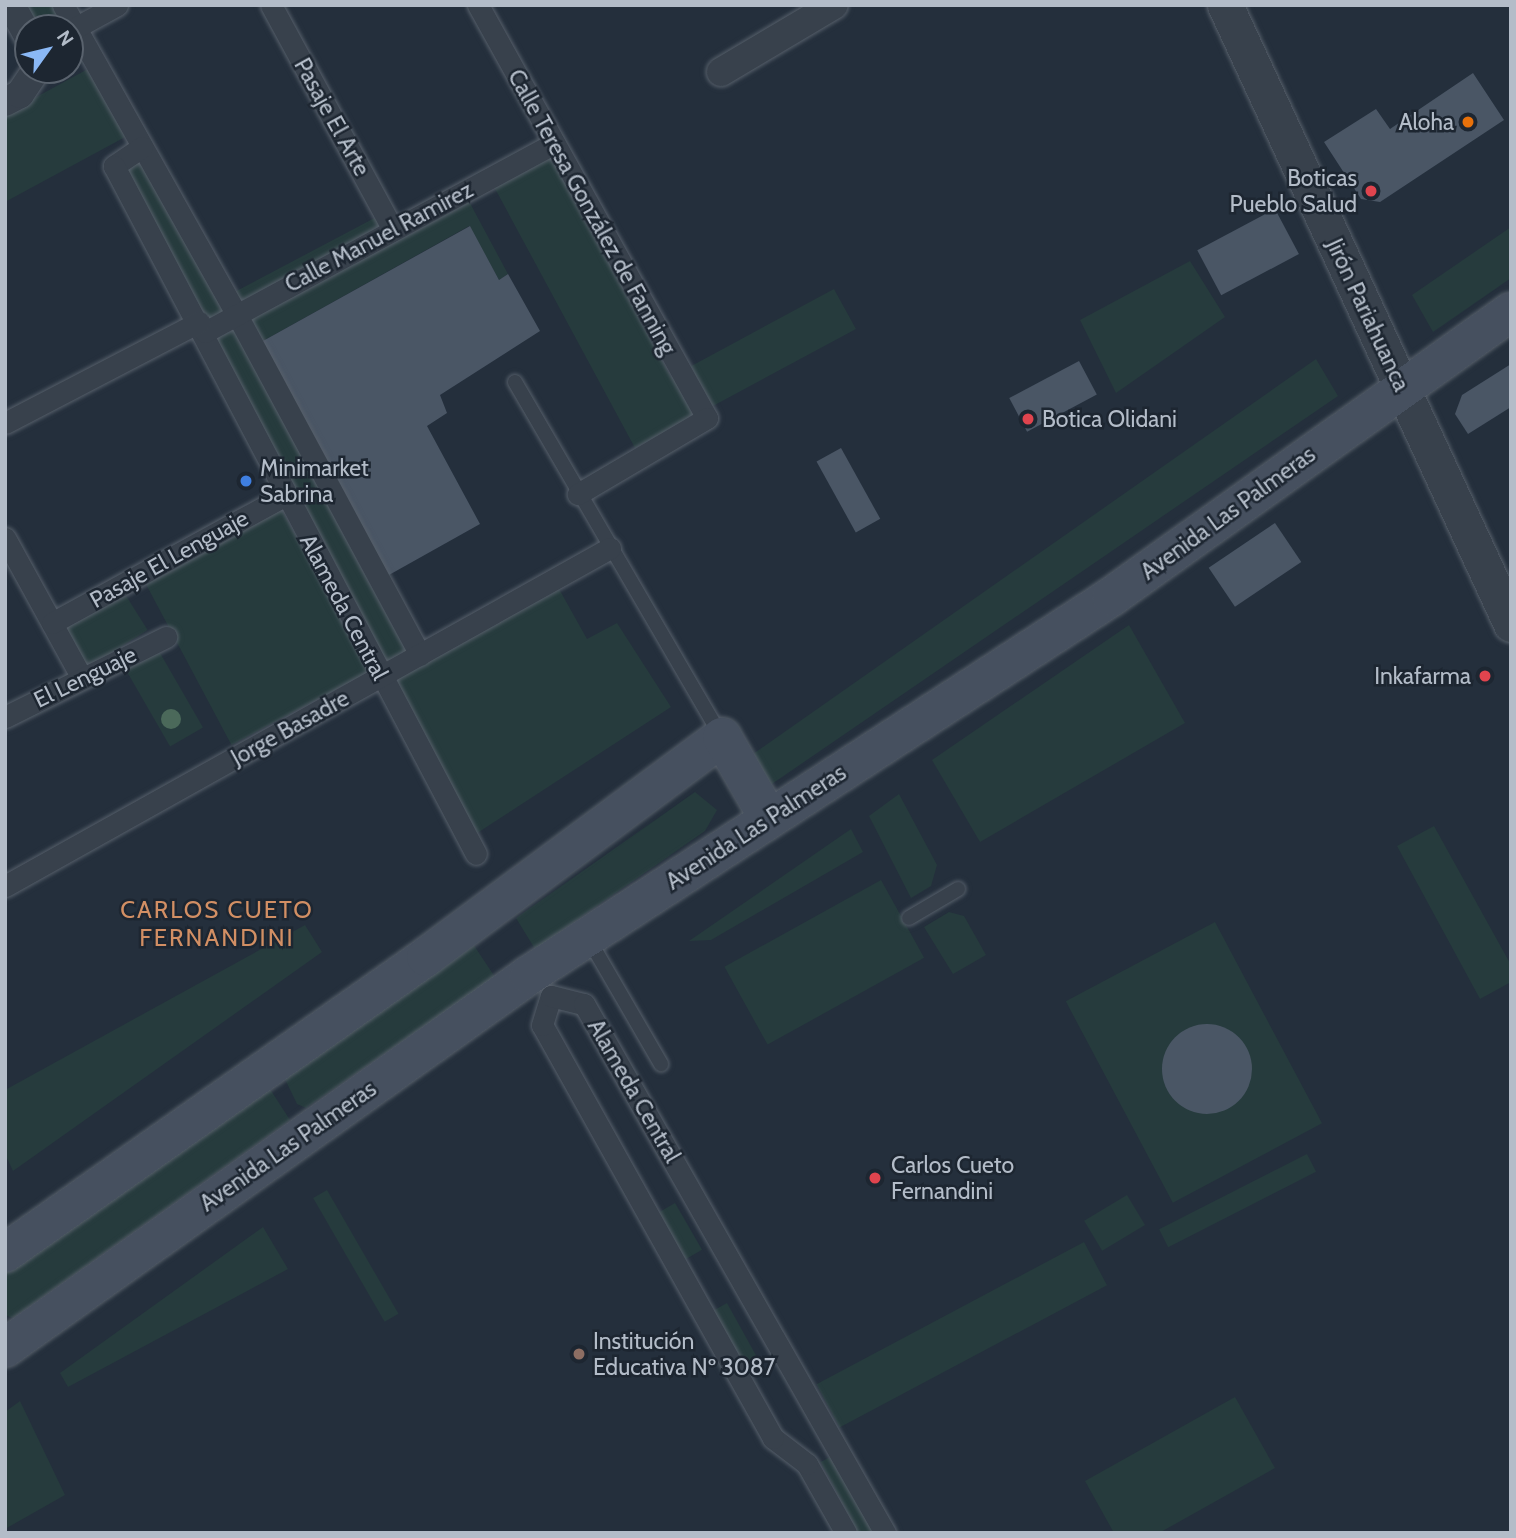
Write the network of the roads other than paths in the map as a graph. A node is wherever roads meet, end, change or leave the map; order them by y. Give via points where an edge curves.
1 (117, 5) edge
2 (271, 5) edge
3 (478, 5) edge
4 (834, 5) edge
5 (1226, 5) edge
6 (84, 23) edge
7 (84, 44) edge
8 (721, 72) dead end
9 (27, 84) edge
10 (5, 102) edge
11 (554, 143) junction
12 (142, 146) junction
13 (393, 230) junction
14 (1511, 312) edge
15 (237, 315) junction
16 (202, 327) junction
17 (516, 382) dead end
18 (1402, 387) junction
19 (5, 423) edge
20 (578, 494) junction
21 (286, 495) junction
22 (5, 538) edge
23 (610, 548) junction
24 (52, 623) junction
25 (1511, 624) edge
26 (166, 637) dead end
27 (420, 655) junction
28 (81, 676) junction
29 (381, 677) junction
30 (5, 717) edge
31 (722, 737) junction
32 (768, 817) junction
33 (476, 854) dead end
34 (5, 886) edge
35 (958, 889) dead end
36 (909, 918) dead end
37 (587, 936) junction
38 (661, 1064) dead end
39 (5, 1253) edge
40 (5, 1348) edge
41 (846, 1533) edge
42 (885, 1533) edge

1 - 6 street
2 - 13 street, Pasaje El Arte
3 - 11 street, Calle Teresa González de Fanning
4 - 8 street
5 - 18 street, Jirón Pariahuanca
7 - 12 street, Alameda Central
9 - 10 street
11 - 13 street, Calle Manuel Ramirez
11 - 20 street, Calle Teresa González de Fanning via 707,418
12 - 15 street, Alameda Central
12 - 16 street, Alameda Central via 114,166
13 - 15 street, Calle Manuel Ramirez
14 - 18 main road, Avenida Las Palmeras
15 - 16 street, Calle Manuel Ramirez
15 - 27 street, Alameda Central
16 - 19 street, Calle Manuel Ramirez
16 - 21 street, Alameda Central
17 - 20 lane
18 - 25 street, Jirón Pariahuanca
18 - 32 main road, Avenida Las Palmeras via 1111,597
20 - 23 lane
21 - 24 street, Pasaje El Lenguaje
21 - 29 street, Alameda Central
22 - 24 street
23 - 27 street, Jorge Basadre
23 - 31 lane
24 - 28 street
26 - 28 street, El Lenguaje
27 - 29 street, Jorge Basadre
28 - 30 street, El Lenguaje
29 - 33 street, Alameda Central
29 - 34 street, Jorge Basadre
31 - 32 main road
31 - 39 main road via 426,957
32 - 37 main road, Avenida Las Palmeras
35 - 36 lane
37 - 38 lane
37 - 40 main road, Avenida Las Palmeras
41 - 42 street, Alameda Central via 807,1464 773,1438 542,1025 551,996 584,1004

